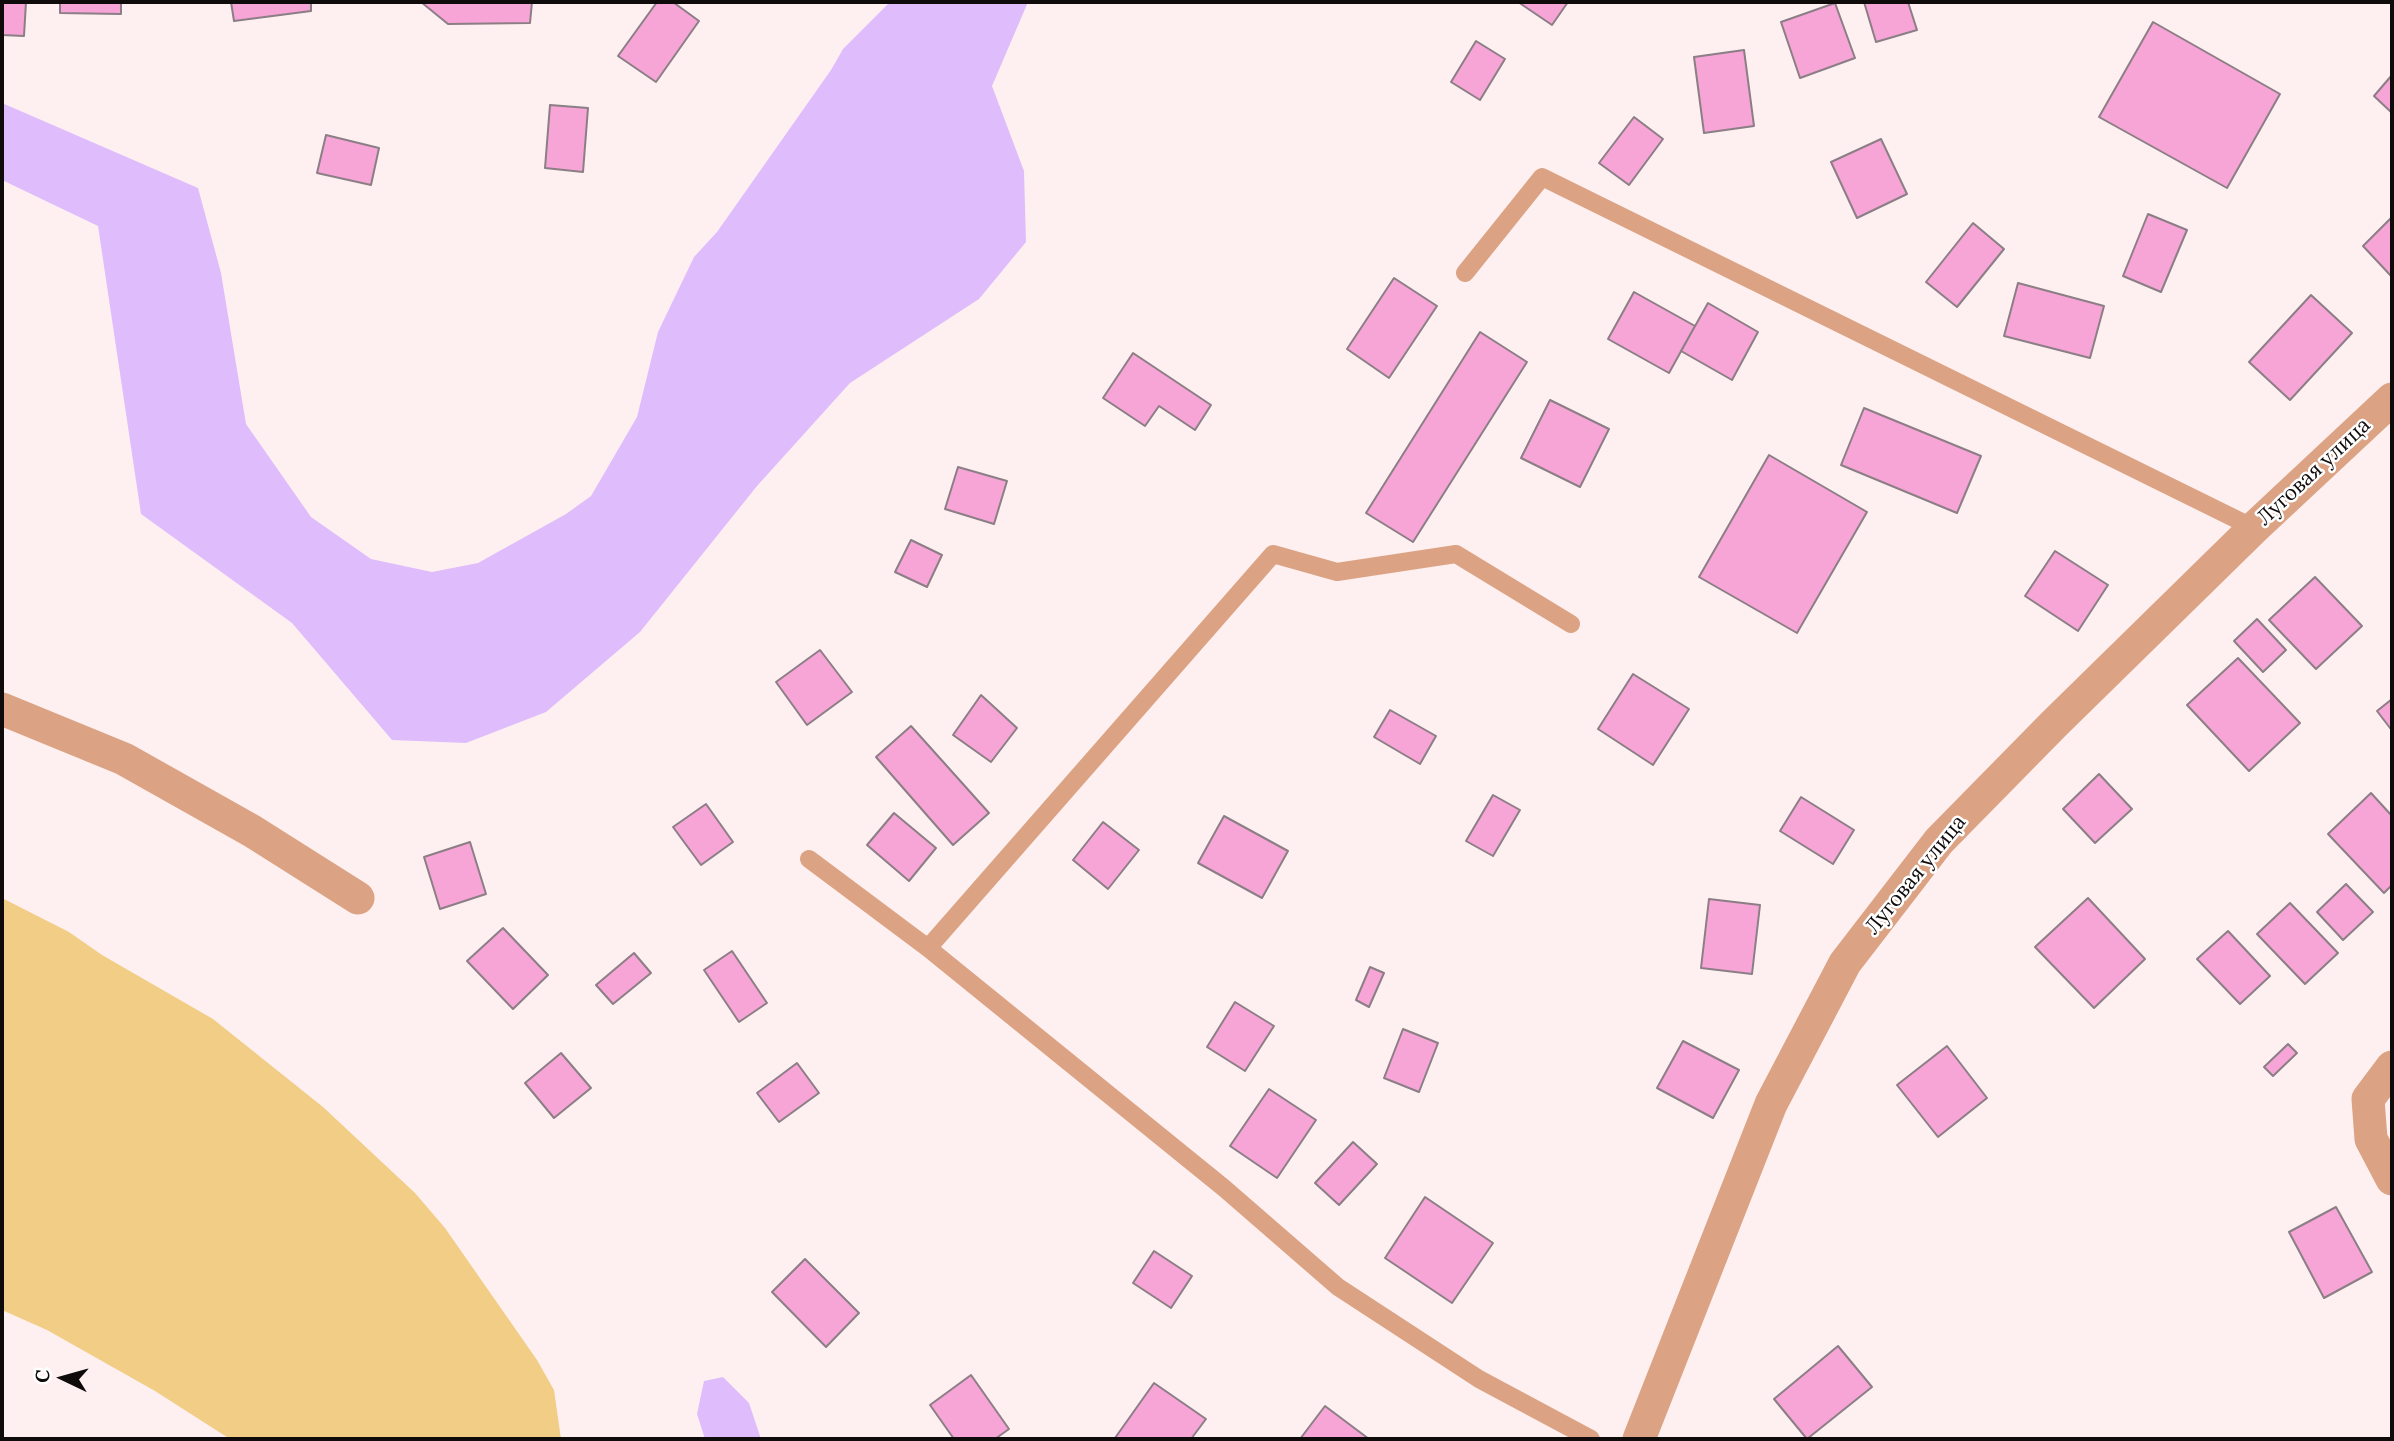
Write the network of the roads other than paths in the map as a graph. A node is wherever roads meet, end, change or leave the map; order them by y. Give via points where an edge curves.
1 (1465, 273) dead end
2 (2392, 399) edge
3 (2254, 528) junction
4 (1571, 624) dead end
5 (2, 709) edge
6 (810, 859) dead end
7 (358, 898) dead end
8 (928, 948) junction
9 (2392, 1067) edge
10 (2392, 1179) edge
11 (1591, 1439) edge
12 (1639, 1439) edge

1 - 3 lane via 1542,177
2 - 3 street, Луговая улица
3 - 12 street, Луговая улица via 1939,841 1846,963 1770,1104
4 - 8 lane via 1456,554 1337,572 1273,554
5 - 7 street via 124,759
6 - 8 lane
8 - 11 lane via 1224,1188 1338,1287 1479,1379
9 - 10 street via 2368,1099 2371,1139

